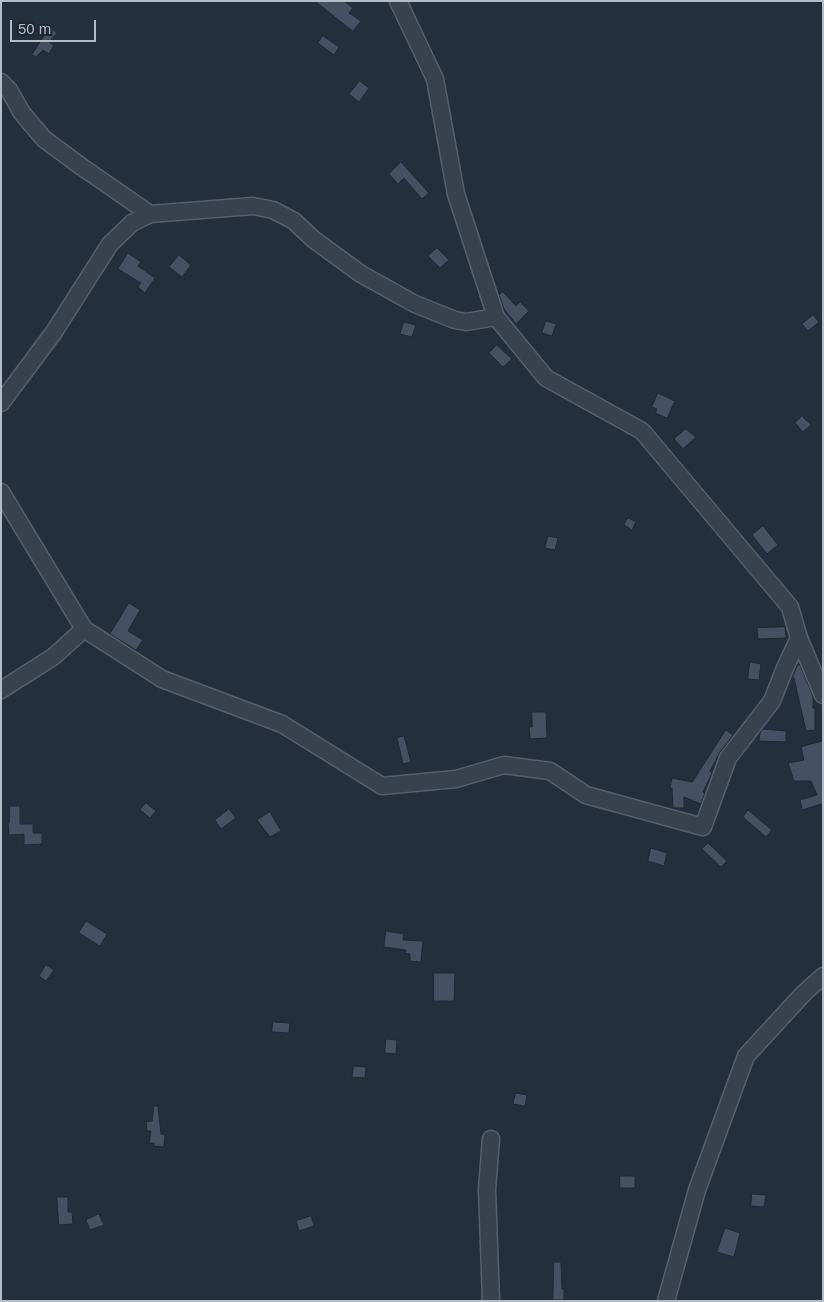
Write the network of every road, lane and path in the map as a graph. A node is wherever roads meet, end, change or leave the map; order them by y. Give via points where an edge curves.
1 (398, 1) edge
2 (1, 82) edge
3 (150, 214) junction
4 (496, 317) junction
5 (1, 403) edge
6 (1, 492) edge
7 (84, 629) junction
8 (799, 638) junction
9 (1, 690) edge
10 (823, 695) edge
11 (823, 976) edge
12 (491, 1139) dead end
13 (491, 1301) edge
14 (666, 1301) edge

1 - 4 street via 435,78 456,194
2 - 3 street via 44,138
3 - 4 street via 253,206 272,210 294,221 361,274 415,304 466,322
3 - 5 street via 132,222 110,244 54,332
4 - 8 street via 546,378 642,431 790,607
6 - 7 street
7 - 8 street via 162,680 282,724 382,786 456,779 504,765 550,771 586,795 703,827 728,758 772,701
7 - 9 street via 53,657
8 - 10 street
11 - 14 street via 746,1056 697,1190
12 - 13 street via 487,1190

